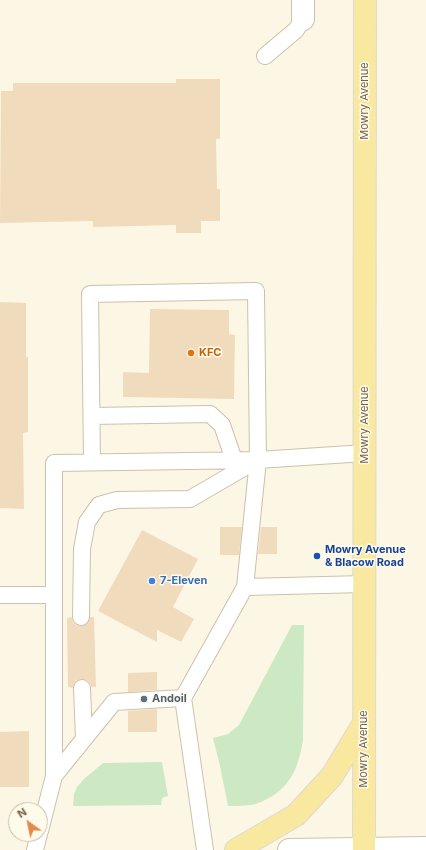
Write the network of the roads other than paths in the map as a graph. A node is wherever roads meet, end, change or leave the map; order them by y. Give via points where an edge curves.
1 (365, 0) edge
2 (303, 10) edge
3 (265, 56) dead end
4 (92, 416) junction
5 (364, 453) junction
6 (234, 460) junction
7 (258, 460) junction
8 (92, 462) junction
9 (364, 584) junction
10 (244, 587) junction
11 (54, 595) junction
12 (0, 596) edge
13 (81, 617) dead end
14 (82, 688) dead end
15 (183, 698) junction
16 (364, 722) junction
17 (84, 739) junction
18 (54, 776) junction
19 (48, 802) edge
20 (426, 848) edge
21 (364, 849) edge
22 (205, 850) edge
23 (236, 850) edge
24 (289, 850) edge

1 - 5 main road, Mowry Avenue
2 - 3 lane via 296,30
4 - 6 lane via 210,414 222,425
4 - 7 lane via 90,294 256,291
4 - 8 lane
5 - 7 lane
5 - 9 main road, Mowry Avenue
6 - 7 lane
6 - 8 lane
7 - 10 lane
7 - 13 lane via 190,499 117,500 99,505 87,522 82,549
8 - 11 lane via 54,463
9 - 10 lane
9 - 16 main road, Mowry Avenue
10 - 15 lane
11 - 12 lane
11 - 18 lane
14 - 17 lane
15 - 17 lane via 114,702
15 - 22 lane
16 - 21 main road, Mowry Avenue
16 - 23 main road via 332,776 296,814
17 - 18 lane
18 - 19 lane
20 - 21 main road
21 - 24 main road

